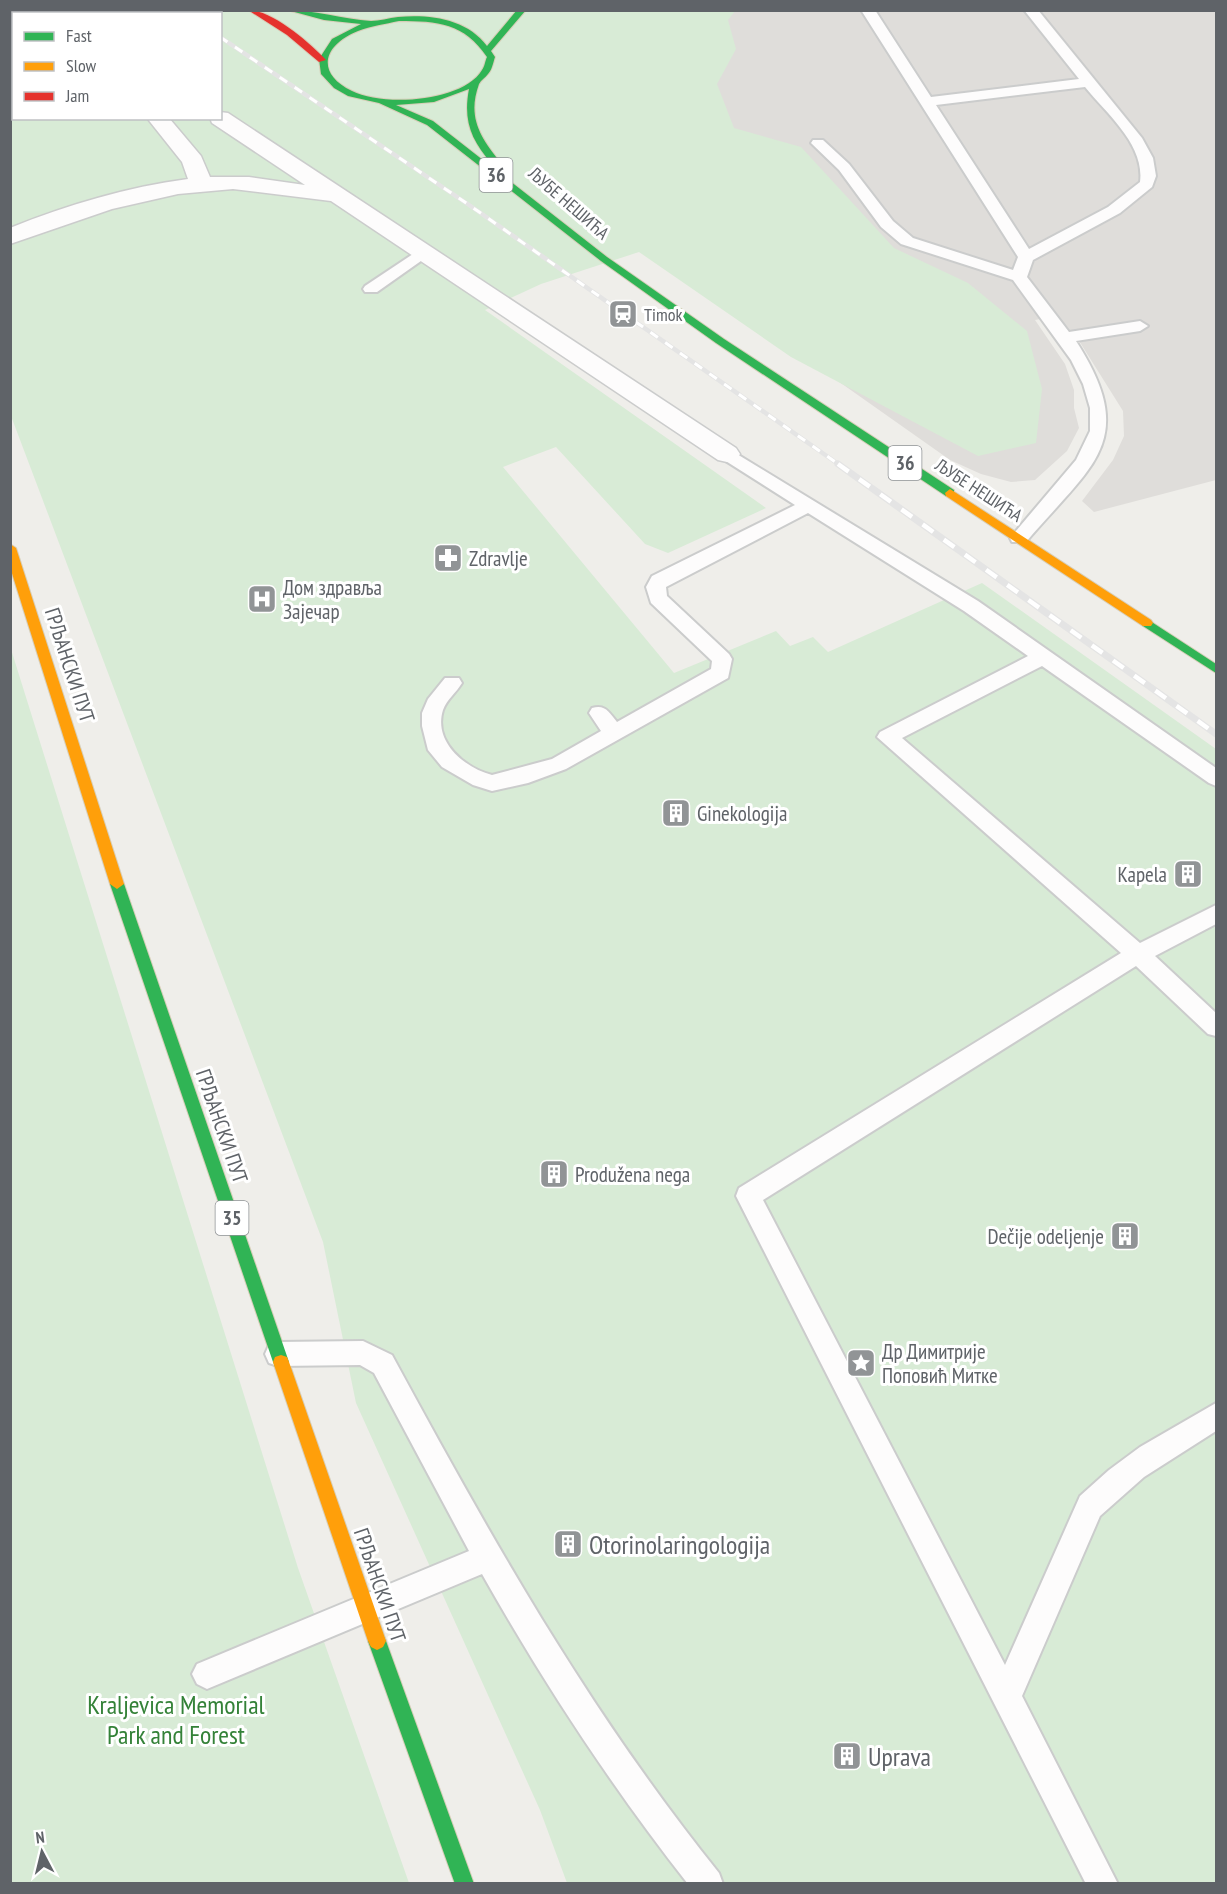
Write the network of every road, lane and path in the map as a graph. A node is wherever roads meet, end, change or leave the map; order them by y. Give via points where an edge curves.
1 (252, 10) edge
2 (291, 10) edge
3 (462, 10) edge
4 (522, 10) edge
5 (868, 10) edge
6 (1030, 10) edge
7 (416, 19) junction
8 (375, 23) junction
9 (489, 49) junction
10 (322, 60) junction
11 (1089, 82) junction
12 (475, 83) junction
13 (382, 102) junction
14 (927, 102) junction
15 (222, 119) edge
16 (159, 120) edge
17 (818, 143) dead end
18 (201, 183) junction
19 (337, 196) junction
20 (63, 216) junction
21 (10, 223) edge
22 (10, 237) edge
23 (422, 253) junction
24 (1026, 257) junction
25 (604, 259) junction
26 (1019, 277) junction
27 (371, 289) dead end
28 (1140, 326) dead end
29 (1064, 338) junction
30 (727, 454) joint
31 (809, 505) junction
32 (1019, 538) junction
33 (10, 548) edge
34 (1044, 656) junction
35 (1216, 669) edge
36 (452, 683) dead end
37 (599, 712) dead end
38 (615, 734) junction
39 (1216, 778) edge
40 (1216, 914) edge
41 (1138, 954) junction
42 (1216, 1027) edge
43 (278, 1354) junction
44 (1216, 1416) edge
45 (487, 1558) junction
46 (366, 1610) junction
47 (207, 1674) dead end
48 (1006, 1696) junction
49 (465, 1884) edge
50 (708, 1884) edge
51 (1103, 1884) edge

1 - 10 main road, 36 via 290,33
2 - 8 main road
3 - 7 main road
4 - 9 main road
5 - 14 lane
6 - 11 lane
7 - 8 main road
7 - 9 main road via 466,29 481,38
8 - 10 main road via 337,40
9 - 12 main road via 488,69
10 - 13 main road, 36 via 325,75 338,88
11 - 14 lane
11 - 24 lane via 1147,156 1147,184 1114,210
12 - 13 main road, 36 via 428,101
12 - 25 main road, ЉУБЕ НЕШИЋА via 470,127 478,143
13 - 25 main road, ЉУБЕ НЕШИЋА / 36 via 430,123
14 - 24 lane
15 - 19 street
16 - 18 street via 193,161
17 - 26 lane via 844,167 887,224 907,241
18 - 19 street via 262,185
18 - 20 street
19 - 23 street
20 - 21 street
20 - 22 street
23 - 27 lane
23 - 30 street
24 - 26 lane
25 - 32 main road, ЉУБЕ НЕШИЋА / 36 via 720,341
26 - 29 lane
28 - 29 lane
29 - 32 lane via 1091,384 1100,410 1100,431 1090,453
30 - 31 lane
31 - 34 lane
31 - 38 lane via 659,581 658,598 722,658 723,669 717,677
32 - 35 main road, ЉУБЕ НЕШИЋА / 36
33 - 43 main road, ГРЉАНСКИ ПУТ / 35 via 132,931
34 - 39 lane
34 - 41 lane via 887,736
36 - 38 lane via 432,713 436,745 449,762 486,782 513,779 559,764
37 - 38 lane
40 - 41 lane
41 - 42 lane
41 - 48 lane via 748,1196
43 - 45 lane via 363,1353 383,1364
43 - 46 main road, ГРЉАНСКИ ПУТ / 35
44 - 48 lane via 1133,1467 1090,1506
45 - 46 lane
45 - 50 lane via 580,1708 663,1830
46 - 47 lane
46 - 49 main road, ГРЉАНСКИ ПУТ / 35
48 - 51 lane

